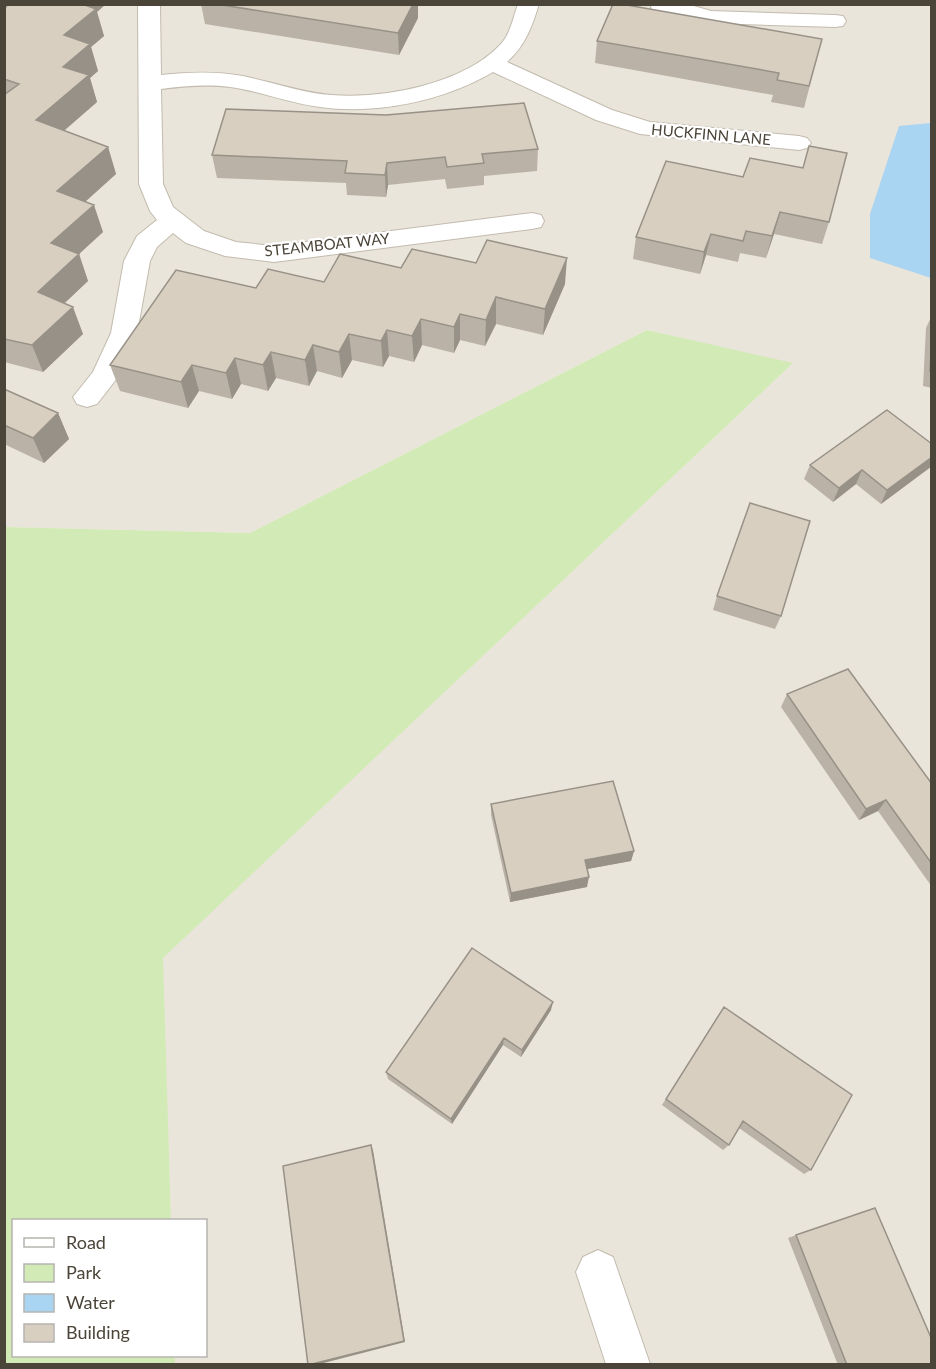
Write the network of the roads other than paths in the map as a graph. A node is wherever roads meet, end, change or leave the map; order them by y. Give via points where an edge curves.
1 (149, 4) edge
2 (529, 4) edge
3 (660, 4) edge
4 (835, 21) dead end
5 (493, 64) junction
6 (151, 83) junction
7 (799, 142) dead end
8 (173, 220) junction
9 (532, 221) dead end
10 (87, 397) dead end
11 (598, 1272) dead end
12 (628, 1365) edge

1 - 6 street, STEAMBOAT WAY
2 - 5 street via 519,32
3 - 4 street via 711,17
5 - 6 street via 466,79 364,102 332,102 217,79
5 - 7 street, HUCKFINN LANE via 604,116 648,129
6 - 8 street, STEAMBOAT WAY via 151,184 162,211
8 - 9 street, STEAMBOAT WAY via 195,237 234,250 274,254
8 - 10 street via 146,242 136,261 124,333 104,377
11 - 12 street

